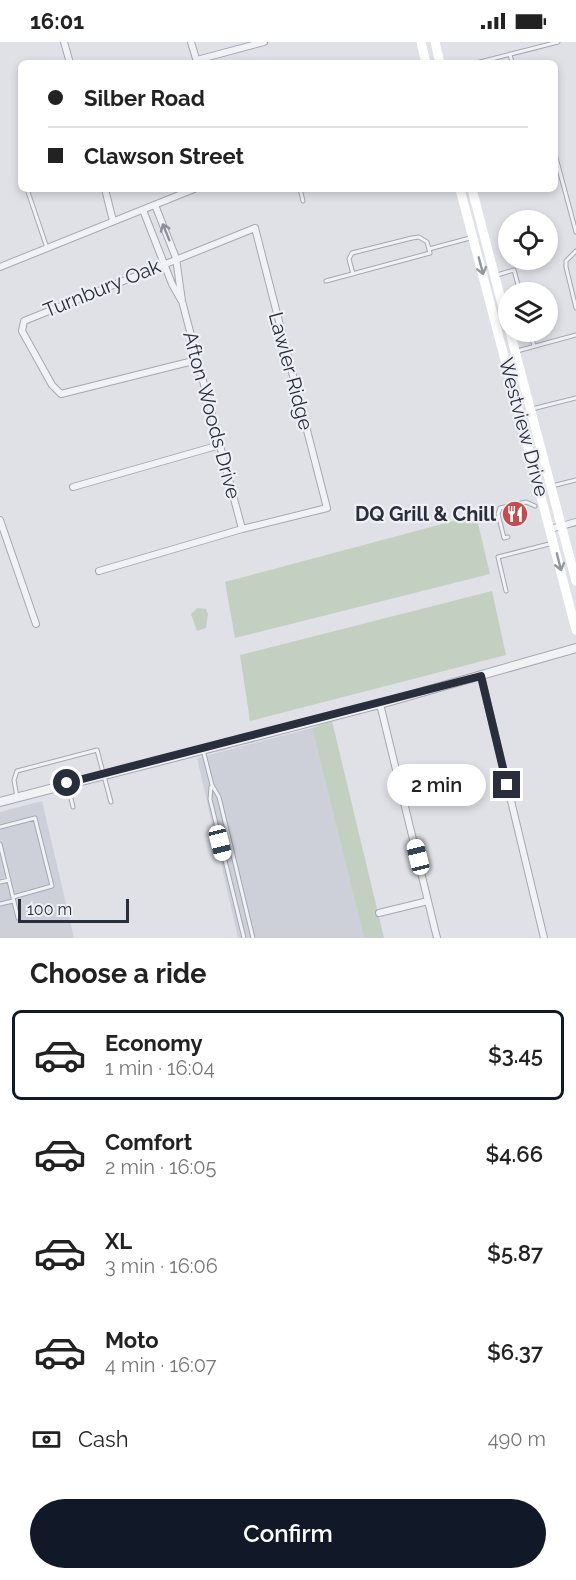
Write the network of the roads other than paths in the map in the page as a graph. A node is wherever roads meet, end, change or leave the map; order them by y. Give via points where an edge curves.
1 (64, 42) edge
2 (191, 42) edge
3 (264, 42) edge
4 (421, 42) edge
5 (435, 42) edge
6 (558, 42) edge
7 (510, 54) junction
8 (69, 60) edge
9 (196, 60) edge
10 (204, 60) edge
11 (425, 60) edge
12 (439, 60) edge
13 (487, 60) edge
14 (511, 60) edge
15 (558, 165) edge
16 (28, 192) edge
17 (106, 192) edge
18 (187, 192) edge
19 (301, 192) edge
20 (461, 192) edge
21 (473, 192) edge
22 (303, 201) dead end
23 (155, 205) junction
24 (143, 210) junction
25 (113, 221) junction
26 (576, 232) edge
27 (256, 234) joint
28 (485, 239) junction
29 (474, 240) junction
30 (47, 248) junction
31 (429, 249) junction
32 (576, 251) edge
33 (176, 258) junction
34 (163, 263) junction
35 (0, 267) edge
36 (353, 274) junction
37 (495, 276) junction
38 (326, 281) dead end
39 (517, 282) edge
40 (498, 288) edge
41 (182, 301) junction
42 (576, 308) edge
43 (576, 335) edge
44 (512, 342) edge
45 (533, 342) edge
46 (534, 346) junction
47 (516, 356) junction
48 (197, 360) junction
49 (507, 363) junction
50 (576, 398) edge
51 (530, 409) junction
52 (220, 445) junction
53 (576, 480) edge
54 (72, 487) dead end
55 (550, 487) junction
56 (535, 506) dead end
57 (0, 520) edge
58 (576, 522) edge
59 (561, 526) junction
60 (242, 529) junction
61 (550, 529) junction
62 (508, 537) dead end
63 (554, 543) junction
64 (99, 571) dead end
65 (576, 581) edge
66 (506, 591) dead end
67 (36, 624) dead end
68 (576, 630) edge
69 (576, 648) edge
70 (481, 676) junction
71 (380, 704) junction
72 (203, 748) junction
73 (104, 774) junction
74 (67, 783) junction
75 (212, 785) junction
76 (17, 797) junction
77 (0, 802) edge
78 (111, 802) dead end
79 (73, 807) dead end
80 (0, 827) edge
81 (0, 844) edge
82 (9, 880) junction
83 (0, 882) edge
84 (13, 899) junction
85 (428, 901) junction
86 (0, 904) edge
87 (245, 905) junction
88 (236, 907) junction
89 (379, 914) dead end
90 (18, 918) dead end
91 (244, 938) edge
92 (253, 938) edge
93 (437, 938) edge
94 (544, 938) edge

1 - 8 street
2 - 9 street
3 - 10 street
4 - 11 main road
5 - 12 main road
6 - 7 lane
7 - 13 lane
7 - 14 lane
15 - 26 lane
16 - 30 lane
17 - 25 street
18 - 23 street
19 - 22 lane
20 - 29 main road, Westview Drive
21 - 28 main road, Westview Drive
23 - 24 street
33 -> 23 street, Afton Woods Drive
24 - 25 street
24 - 34 street, Afton Woods Drive
25 - 30 street
27 - 33 street, Turnbury Oak via 255,228
27 - 60 street, Lawler Ridge via 327,508
28 - 29 lane
28 - 37 main road, Westview Drive
29 - 31 lane
29 -> 49 main road, Westview Drive
30 - 35 street
31 - 36 lane via 430,253
31 - 36 lane via 419,237 352,254 349,259
32 - 42 lane via 566,261 566,267
33 - 34 street, Turnbury Oak
33 - 41 street, Afton Woods Drive
34 - 41 street, Afton Woods Drive
34 - 48 street, Turnbury Oak via 24,321 22,331 61,394
36 - 38 lane
37 - 39 lane via 514,270
37 - 40 main road, Westview Drive
41 - 48 street, Afton Woods Drive
43 - 46 lane
44 - 47 main road, Westview Drive
45 - 46 lane
46 - 47 lane
47 - 49 main road
47 - 51 main road, Westview Drive
48 - 52 street, Afton Woods Drive
49 - 61 main road, Westview Drive
50 - 51 lane
51 - 55 main road, Westview Drive
52 - 54 street
52 - 60 street, Afton Woods Drive
53 - 55 lane
55 - 59 main road, Westview Drive
56 - 62 lane via 526,502 500,508 504,538
57 - 67 street
58 - 59 street
59 - 61 street
59 - 65 main road, Westview Drive
60 - 64 street
61 - 63 main road, Westview Drive
63 - 66 lane via 498,557
63 -> 68 main road, Westview Drive
69 - 70 street
70 - 71 street
70 - 94 street
71 - 72 street
71 - 85 street
72 - 73 street
72 - 75 lane
73 - 74 street
73 - 76 lane via 97,750 21,769 14,775
73 - 78 lane
74 - 76 street
74 - 79 lane
75 - 87 lane via 219,796
75 - 88 lane via 210,799
76 - 77 street
80 - 84 lane via 35,819 52,886
81 - 82 lane
82 - 83 lane
82 - 84 lane
84 - 86 lane
84 - 90 lane
85 - 89 street
85 - 93 street
87 - 88 lane
87 - 92 lane
88 - 91 lane

